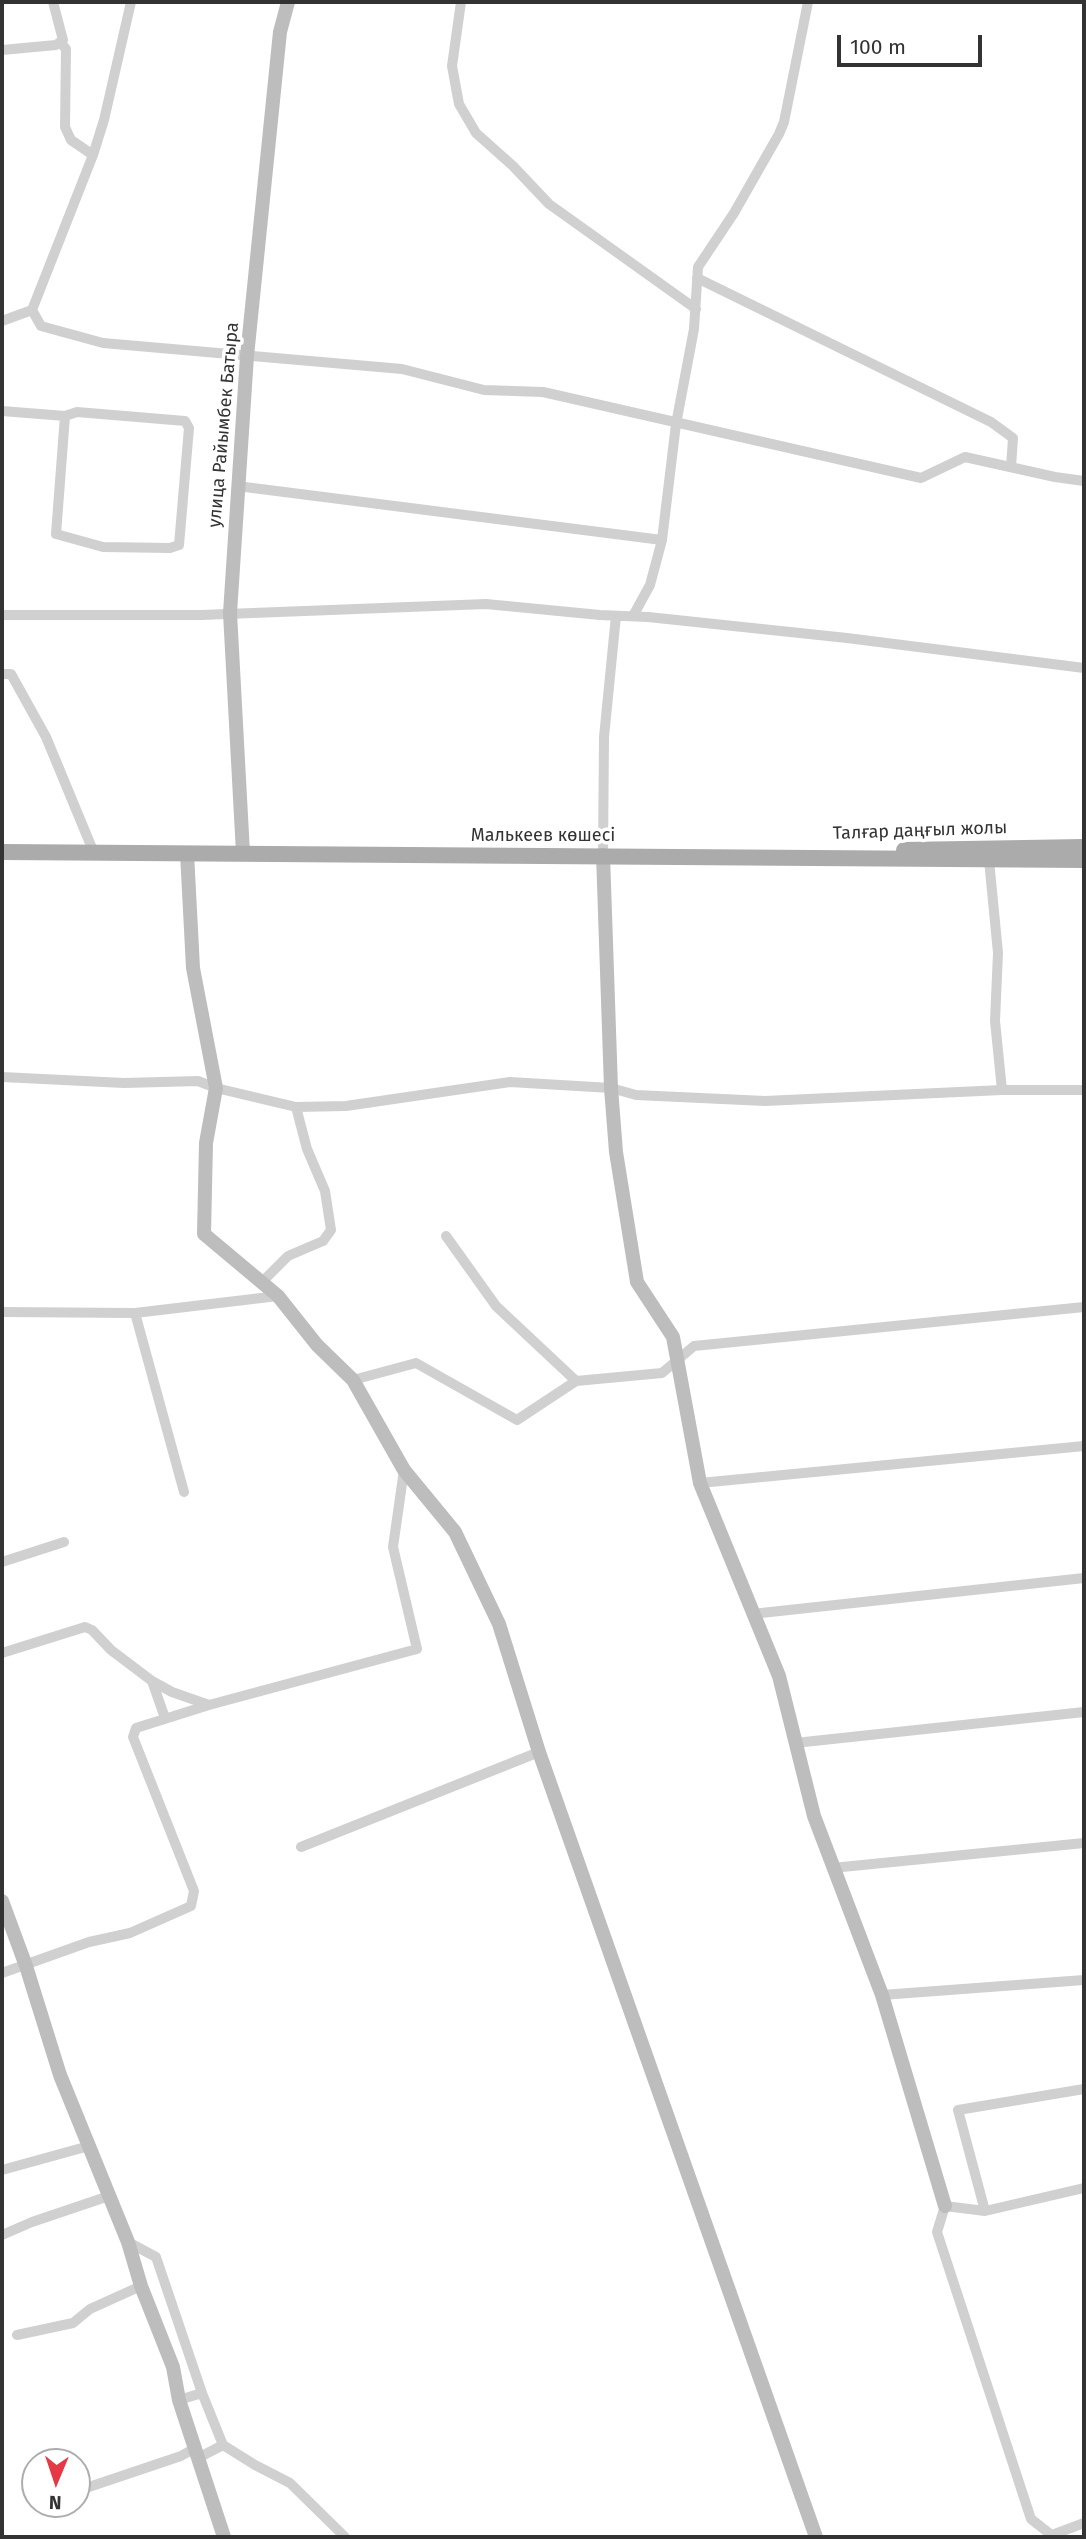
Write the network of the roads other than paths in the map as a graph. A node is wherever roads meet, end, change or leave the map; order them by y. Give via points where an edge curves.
1 (53, 2) edge
2 (131, 2) edge
3 (288, 2) edge
4 (461, 2) edge
5 (808, 2) edge
6 (60, 42) junction
7 (2, 50) edge
8 (93, 155) junction
9 (697, 278) junction
10 (695, 309) junction
11 (33, 310) junction
12 (2, 321) edge
13 (247, 356) junction
14 (2, 411) edge
15 (65, 416) junction
16 (676, 424) junction
17 (1011, 467) junction
18 (1084, 481) edge
19 (237, 486) junction
20 (662, 540) junction
21 (230, 613) junction
22 (2, 615) edge
23 (633, 615) junction
24 (616, 616) junction
25 (1084, 668) edge
26 (2, 674) edge
27 (1084, 847) edge
28 (2, 852) edge
29 (94, 853) junction
30 (187, 853) junction
31 (243, 853) junction
32 (603, 855) junction
33 (758, 857) junction
34 (989, 860) junction
35 (1084, 860) edge
36 (2, 1077) edge
37 (216, 1088) junction
38 (611, 1088) junction
39 (1002, 1090) junction
40 (1084, 1090) edge
41 (296, 1107) junction
42 (446, 1236) dead end
43 (262, 1282) junction
44 (278, 1296) junction
45 (1084, 1307) edge
46 (2, 1312) edge
47 (135, 1313) junction
48 (673, 1337) junction
49 (694, 1346) junction
50 (678, 1360) junction
51 (662, 1373) junction
52 (353, 1380) junction
53 (576, 1381) junction
54 (683, 1386) junction
55 (1084, 1446) edge
56 (404, 1470) junction
57 (700, 1483) junction
58 (184, 1492) dead end
59 (65, 1542) dead end
60 (2, 1562) edge
61 (1084, 1578) edge
62 (752, 1614) junction
63 (2, 1653) edge
64 (152, 1681) junction
65 (209, 1705) junction
66 (1084, 1712) edge
67 (165, 1718) junction
68 (795, 1743) junction
69 (540, 1752) junction
70 (1084, 1843) edge
71 (301, 1847) dead end
72 (832, 1868) junction
73 (2, 1901) edge
74 (26, 1966) junction
75 (2, 1973) edge
76 (1084, 1980) edge
77 (882, 1995) junction
78 (1084, 2089) edge
79 (89, 2146) junction
80 (2, 2170) edge
81 (1084, 2188) edge
82 (109, 2196) junction
83 (945, 2206) junction
84 (985, 2211) junction
85 (2, 2235) edge
86 (128, 2242) junction
87 (141, 2286) junction
88 (17, 2336) dead end
89 (202, 2393) junction
90 (179, 2400) junction
91 (223, 2445) junction
92 (197, 2453) junction
93 (91, 2485) edge
94 (1084, 2523) edge
95 (1053, 2536) edge
96 (224, 2537) edge
97 (345, 2537) edge
98 (816, 2537) edge

1 - 6 street
2 - 8 street
3 - 13 street, улица Райымбек Батыра via 280,32
4 - 10 street via 452,66 459,104 476,133 549,204
5 - 9 street via 779,134 698,267
6 - 7 street
6 - 8 street via 66,49 65,127 71,140
8 - 11 street
9 - 10 street
9 - 17 street via 991,422 1013,438
10 - 16 street
11 - 12 street
11 - 13 street via 41,326 103,343
13 - 16 street via 402,369 484,390 543,392
13 - 19 street, улица Райымбек Батыра
14 - 15 street
15 - 15 street via 77,412 186,421 179,545 103,547 56,534
16 - 17 street via 921,478 965,457
16 - 20 street
17 - 18 street
19 - 20 street
19 - 21 street, улица Райымбек Батыра
20 - 23 street via 650,585
21 - 22 street
21 - 24 street via 486,604
21 - 31 street, улица Райымбек Батыра
23 - 24 street
23 - 25 street
24 - 32 street via 604,737
26 - 29 street via 11,674 46,737
27 - 33 main road, Талғар даңғыл жолы
28 - 29 main road, Малькеев көшесі
29 - 30 main road, Малькеев көшесі
30 - 31 main road, Малькеев көшесі
30 - 37 street via 193,968
31 - 32 main road, Малькеев көшесі
32 - 33 main road, Малькеев көшесі
32 - 38 street
33 - 34 main road, Малькеев көшесі
34 - 35 main road, Малькеев көшесі
34 - 39 street via 998,953 995,1021
36 - 37 street via 124,1083 198,1081
37 - 41 street
37 - 43 street via 206,1143 204,1234
38 - 39 street via 636,1095 765,1101
38 - 41 street via 510,1082 346,1106
38 - 48 street via 616,1152 637,1282
39 - 40 street
41 - 43 street via 325,1191 331,1230 323,1241 288,1256
42 - 53 street via 496,1306
43 - 44 street
44 - 47 street
44 - 52 street via 317,1345
45 - 49 street
46 - 47 street
47 - 58 street
48 - 49 street
48 - 50 street
49 - 50 street
50 - 51 street
50 - 54 street
51 - 53 street
51 - 54 street
52 - 53 street via 416,1363 517,1420
52 - 56 street
54 - 57 street
55 - 57 street
56 - 65 street via 393,1547 417,1649
56 - 69 street via 455,1532 499,1624
57 - 62 street
59 - 60 street
61 - 62 street
62 - 68 street via 779,1676
63 - 64 street via 85,1627
64 - 65 street
64 - 67 street
65 - 67 street
66 - 68 street
67 - 74 street via 136,1728 133,1737 194,1891 191,1906 130,1933 89,1942
68 - 72 street
69 - 71 street
69 - 98 street
70 - 72 street
72 - 77 street
73 - 74 street
74 - 75 street
74 - 79 street via 60,2075
76 - 77 street
77 - 83 street
78 - 84 street via 958,2110
79 - 80 street
79 - 82 street
81 - 84 street
82 - 85 street
82 - 86 street
83 - 84 street
83 - 95 street via 937,2232 941,2245 1031,2519
86 - 87 street
86 - 89 street via 156,2257
87 - 88 street via 90,2309 73,2323
87 - 90 street via 173,2367
89 - 90 street
89 - 91 street
90 - 92 street
91 - 92 street
91 - 97 street via 290,2483
92 - 93 street
92 - 96 street
94 - 95 street

